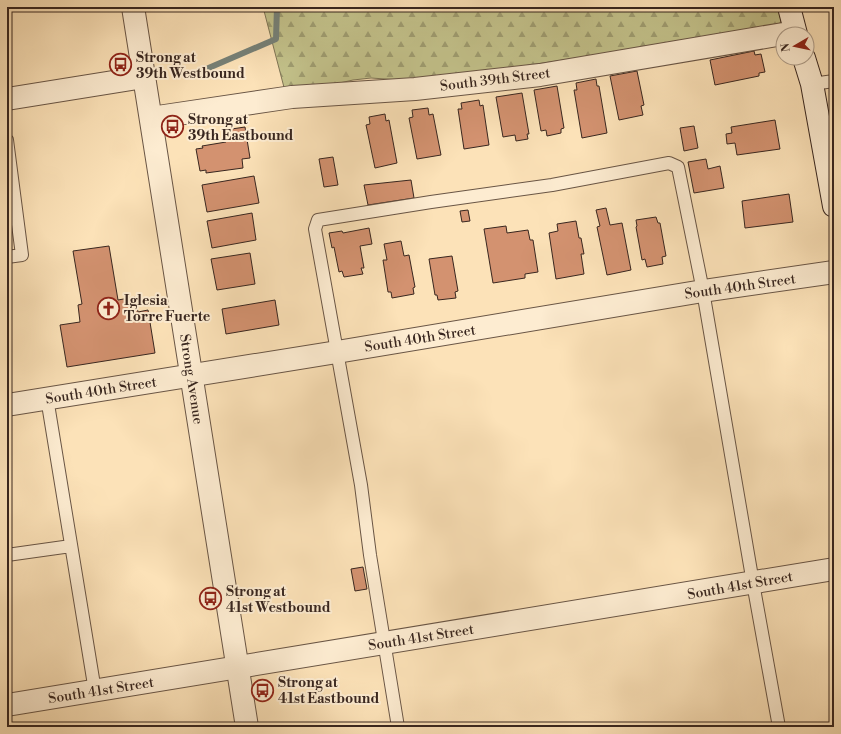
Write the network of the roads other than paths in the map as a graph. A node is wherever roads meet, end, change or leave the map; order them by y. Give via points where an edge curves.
1 (133, 7) edge
2 (789, 7) edge
3 (790, 26) edge
4 (775, 36) edge
5 (806, 66) edge
6 (144, 77) junction
7 (834, 80) edge
8 (812, 84) junction
9 (7, 99) edge
10 (151, 118) junction
11 (7, 140) edge
12 (834, 206) edge
13 (7, 257) edge
14 (834, 272) edge
15 (703, 291) junction
16 (337, 352) junction
17 (192, 375) junction
18 (47, 398) junction
19 (7, 405) edge
20 (71, 546) junction
21 (7, 555) edge
22 (834, 569) edge
23 (752, 583) junction
24 (384, 643) junction
25 (238, 667) junction
26 (95, 691) junction
27 (7, 705) edge
28 (247, 727) edge
29 (398, 727) edge
30 (779, 727) edge

1 - 6 street, Strong Avenue
2 - 3 street
4 - 10 street, South 39th Street via 540,75 415,89 292,97
5 - 8 street
6 - 9 street
6 - 10 street, Strong Avenue
7 - 8 lane
8 - 12 street
10 - 17 street, Strong Avenue
11 - 13 lane via 22,255
14 - 15 street, South 40th Street
15 - 16 street, South 40th Street
15 - 16 lane via 678,167 669,163 552,185 318,220 315,229
15 - 23 lane
16 - 17 street, South 40th Street
16 - 24 lane via 361,485
17 - 18 street, South 40th Street
17 - 25 street, Strong Avenue
18 - 19 street, South 40th Street
18 - 20 lane
20 - 21 lane
20 - 26 lane
22 - 23 street, South 41st Street
23 - 24 street, South 41st Street
23 - 30 lane
24 - 25 street, South 41st Street
24 - 29 lane
25 - 26 street, South 41st Street
25 - 28 street, Strong Avenue
26 - 27 street, South 41st Street

